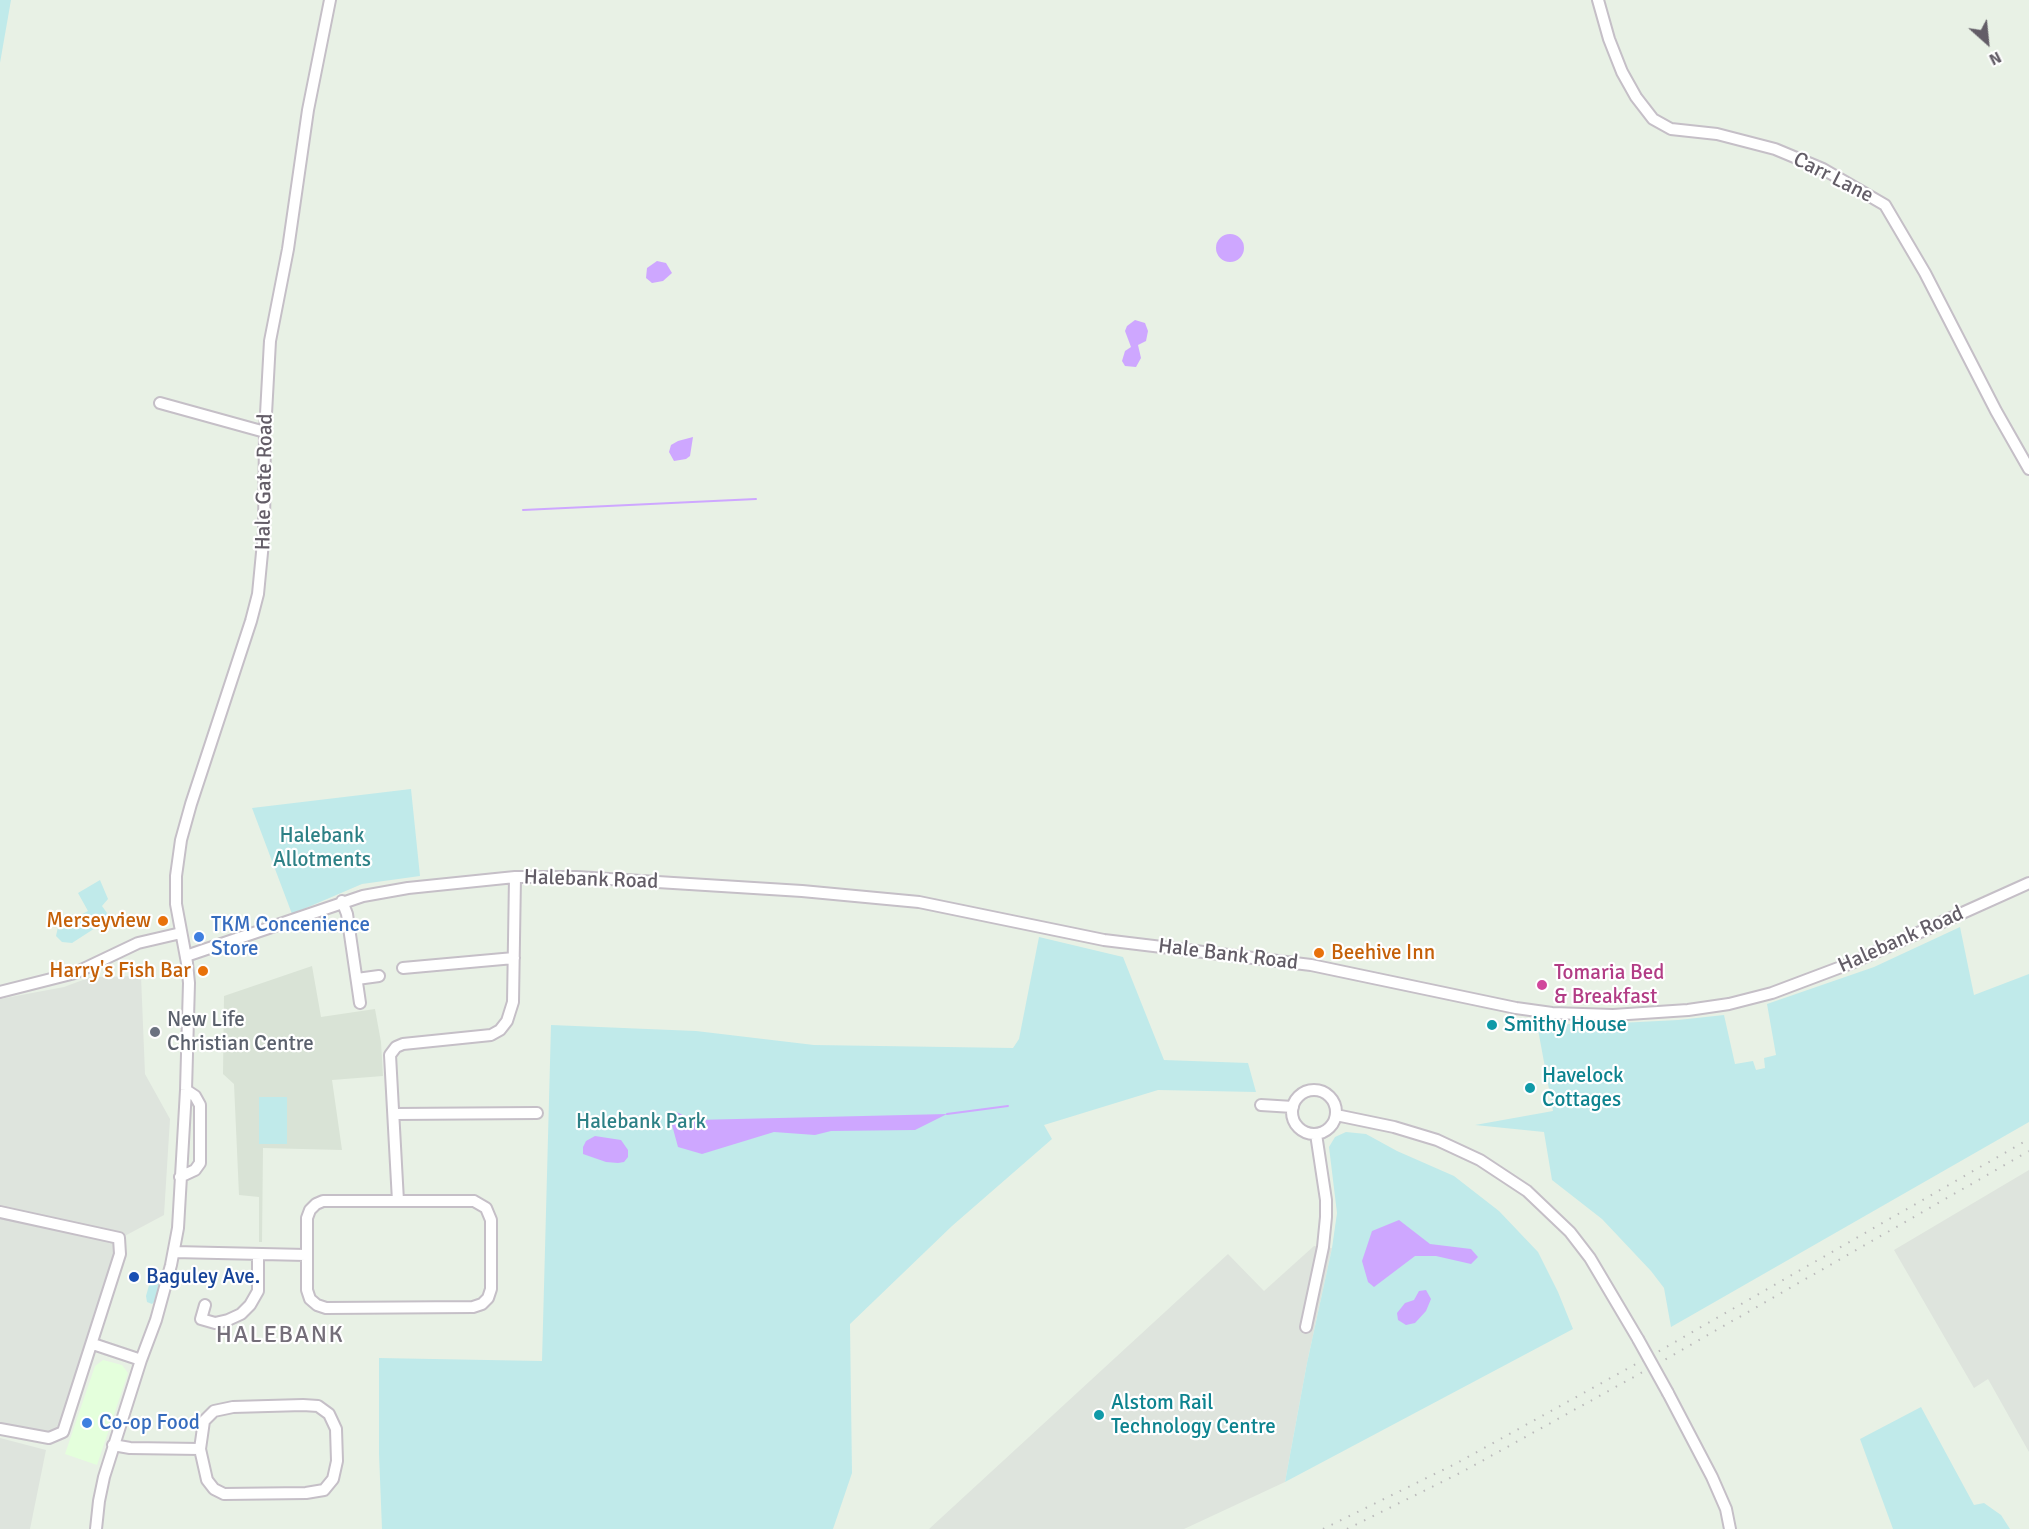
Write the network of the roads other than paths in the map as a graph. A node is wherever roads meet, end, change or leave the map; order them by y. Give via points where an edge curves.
1 (330, 0) edge
2 (1598, 0) edge
3 (160, 403) dead end
4 (266, 432) junction
5 (2029, 470) edge
6 (515, 877) junction
7 (2029, 883) edge
8 (342, 901) junction
9 (1004, 919) joint
10 (181, 933) junction
11 (186, 956) junction
12 (514, 958) junction
13 (403, 968) dead end
14 (379, 976) dead end
15 (357, 980) junction
16 (0, 992) edge
17 (1772, 993) joint
18 (360, 1003) dead end
19 (186, 1090) junction
20 (1261, 1106) dead end
21 (1293, 1107) junction
22 (530, 1110) dead end
23 (395, 1114) junction
24 (1336, 1115) junction
25 (1316, 1134) junction
26 (180, 1177) junction
27 (398, 1201) junction
28 (0, 1212) edge
29 (174, 1252) junction
30 (258, 1254) junction
31 (306, 1255) junction
32 (205, 1305) dead end
33 (1306, 1327) dead end
34 (93, 1344) junction
35 (141, 1360) junction
36 (0, 1429) edge
37 (113, 1445) junction
38 (200, 1449) junction
39 (96, 1529) edge
40 (1730, 1529) edge

1 - 4 street, Hale Gate Road via 270,341
2 - 5 street, Carr Lane via 1622,72 1653,119 1671,129 1717,134 1775,149 1823,169 1886,205
3 - 4 street
4 - 10 street, Hale Gate Road via 258,594 182,840 176,891
6 - 8 street, Halebank Road via 408,888
6 - 9 street, Halebank Road via 577,877 802,891 919,902
6 - 12 street
7 - 17 street, Halebank Road via 1849,964
8 - 11 street, Halebank Road
8 - 15 street
9 - 17 street, Hale Bank Road via 1104,940 1311,965 1552,1013 1613,1015 1688,1010
10 - 11 street, Hale Gate Road
10 - 16 street via 138,943 75,973
11 - 19 street, Hale Gate Road
12 - 13 street
12 - 23 street via 512,1010 500,1029 485,1036 403,1044 391,1052
14 - 15 street
15 - 18 street
19 - 26 street, Hale Gate Road
19 - 26 street via 200,1105 200,1164
20 - 21 street
21 - 24 street via 1299,1096 1318,1090 1330,1096
21 - 25 street via 1298,1126
22 - 23 street
23 - 27 street
24 - 25 street via 1329,1128
24 - 40 street, bridge via 1437,1140 1480,1160 1527,1191 1563,1225 1590,1258 1668,1393 1712,1477
25 - 33 street via 1326,1217
26 - 29 street, Hale Gate Road
27 - 31 street via 316,1204 307,1218
27 - 31 street via 474,1201 486,1208 491,1220 491,1289 486,1301 473,1307 321,1307 308,1295
28 - 34 street via 119,1238 120,1254
29 - 30 street
29 - 35 street, Hale Gate Road
30 - 31 street
30 - 32 street via 258,1291 246,1310 215,1323 201,1319
34 - 35 street
34 - 36 street via 61,1434 45,1438
35 - 37 street, Hale Gate Road
37 - 38 street
37 - 39 street, Hale Gate Road via 101,1488
38 - 38 street via 204,1421 214,1411 233,1407 318,1406 329,1414 336,1429 337,1461 333,1479 324,1490 224,1494 214,1490 207,1480

